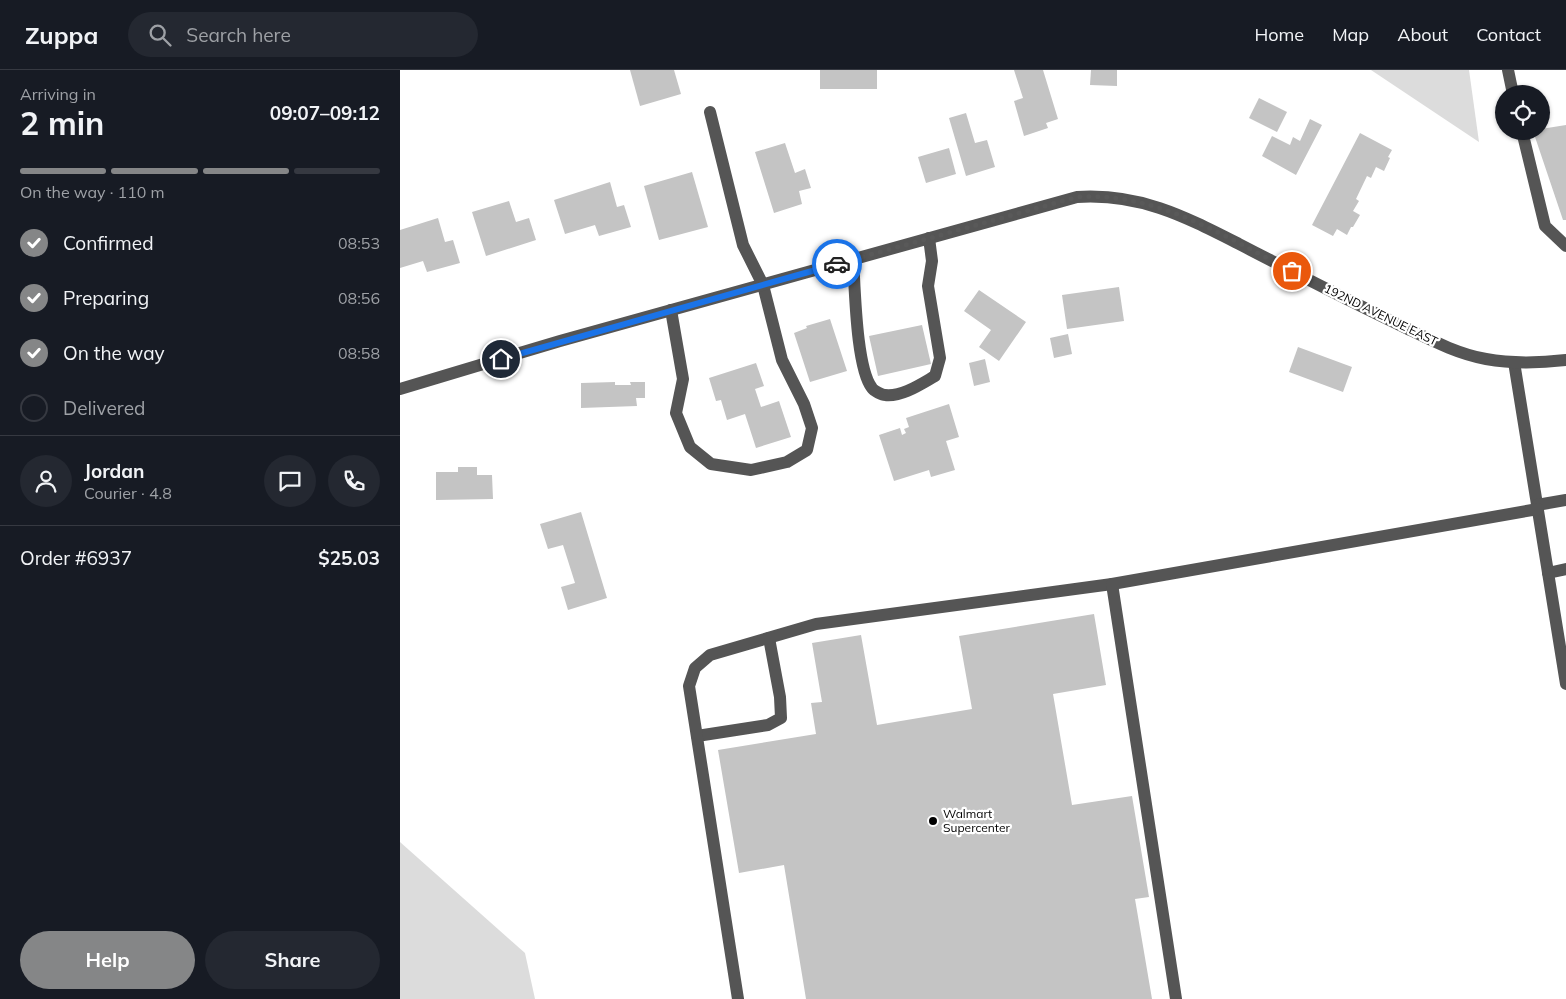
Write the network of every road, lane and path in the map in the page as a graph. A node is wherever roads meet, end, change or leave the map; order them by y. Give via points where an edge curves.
1 (1508, 70) edge
2 (1511, 85) edge
3 (710, 112) dead end
4 (1524, 140) edge
5 (929, 238) junction
6 (1566, 246) edge
7 (853, 259) junction
8 (763, 285) junction
9 (671, 310) junction
10 (1566, 360) edge
11 (1514, 362) junction
12 (400, 389) edge
13 (1566, 500) edge
14 (1537, 507) junction
15 (1566, 570) edge
16 (1548, 573) junction
17 (1112, 584) junction
18 (1562, 632) edge
19 (769, 638) junction
20 (1566, 684) edge
21 (697, 736) junction
22 (738, 999) edge
23 (1176, 999) edge

1 - 2 street
3 - 8 street via 743,245
4 - 6 street via 1545,226
5 - 7 street, 192ND AVENUE EAST
5 - 7 street via 932,261 928,286 940,358 935,376 902,393 884,396 872,389 864,369
5 - 11 street, 192ND AVENUE EAST via 1077,197 1099,196 1141,202 1167,209 1204,226 1362,308 1445,346 1485,359
7 - 8 street, 192ND AVENUE EAST
8 - 9 street, 192ND AVENUE EAST
8 - 9 street via 782,360 812,428 807,450 787,462 751,470 719,466 711,464 690,447 676,413 683,378
9 - 12 street, 192ND AVENUE EAST
10 - 11 street, 192ND AVENUE EAST
11 - 14 street
13 - 14 street
14 - 16 street
14 - 17 street
15 - 16 street
16 - 18 street
17 - 19 street via 816,624
17 - 23 street
18 - 20 street
19 - 21 street via 710,655 695,668 689,686
19 - 21 street via 781,718 768,725
21 - 22 street

